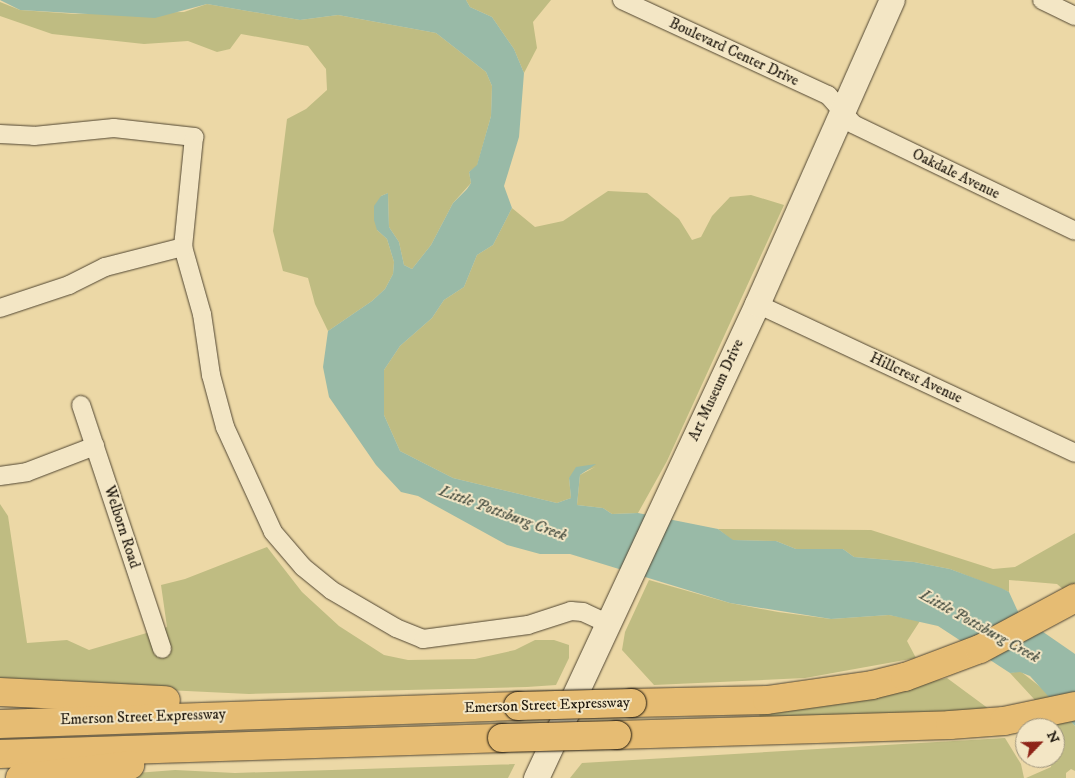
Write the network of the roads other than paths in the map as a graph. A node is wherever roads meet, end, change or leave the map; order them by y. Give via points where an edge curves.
1 (622, 0) edge
2 (892, 0) edge
3 (1042, 0) edge
4 (1075, 16) edge
5 (842, 111) junction
6 (0, 134) edge
7 (1075, 231) edge
8 (183, 247) junction
9 (757, 304) junction
10 (0, 308) edge
11 (81, 405) dead end
12 (95, 446) junction
13 (1075, 453) edge
14 (0, 476) edge
15 (1070, 601) edge
16 (609, 624) junction
17 (162, 649) dead end
18 (0, 692) edge
19 (1075, 706) edge
20 (284, 712) junction
21 (0, 724) edge
22 (285, 743) junction
23 (0, 754) edge
24 (20, 778) edge
25 (536, 778) edge

1 - 5 street, Boulevard Center Drive via 828,96
2 - 5 street, Art Museum Drive
3 - 4 street
5 - 7 street, Oakdale Avenue via 853,124
5 - 9 street, Art Museum Drive
6 - 8 street via 34,136 114,128 194,137
8 - 10 street via 105,267 69,285
8 - 16 street via 202,314 225,427 273,532 303,567 331,590 423,640 528,626 571,611 583,612
9 - 13 street, Hillcrest Avenue
9 - 16 street, Art Museum Drive
11 - 12 street, Welborn Road
12 - 14 street via 27,472
12 - 17 street, Welborn Road
15 - 20 highway, Emerson Street Expressway, bridge via 989,645 937,666 872,685 812,696 767,700
16 - 25 street, Art Museum Drive
18 - 20 highway via 159,700
19 - 22 highway, Emerson Street Expressway, bridge via 1004,721 893,728
20 - 21 highway, Emerson Street Expressway
22 - 23 highway, Emerson Street Expressway
22 - 24 highway via 165,762

